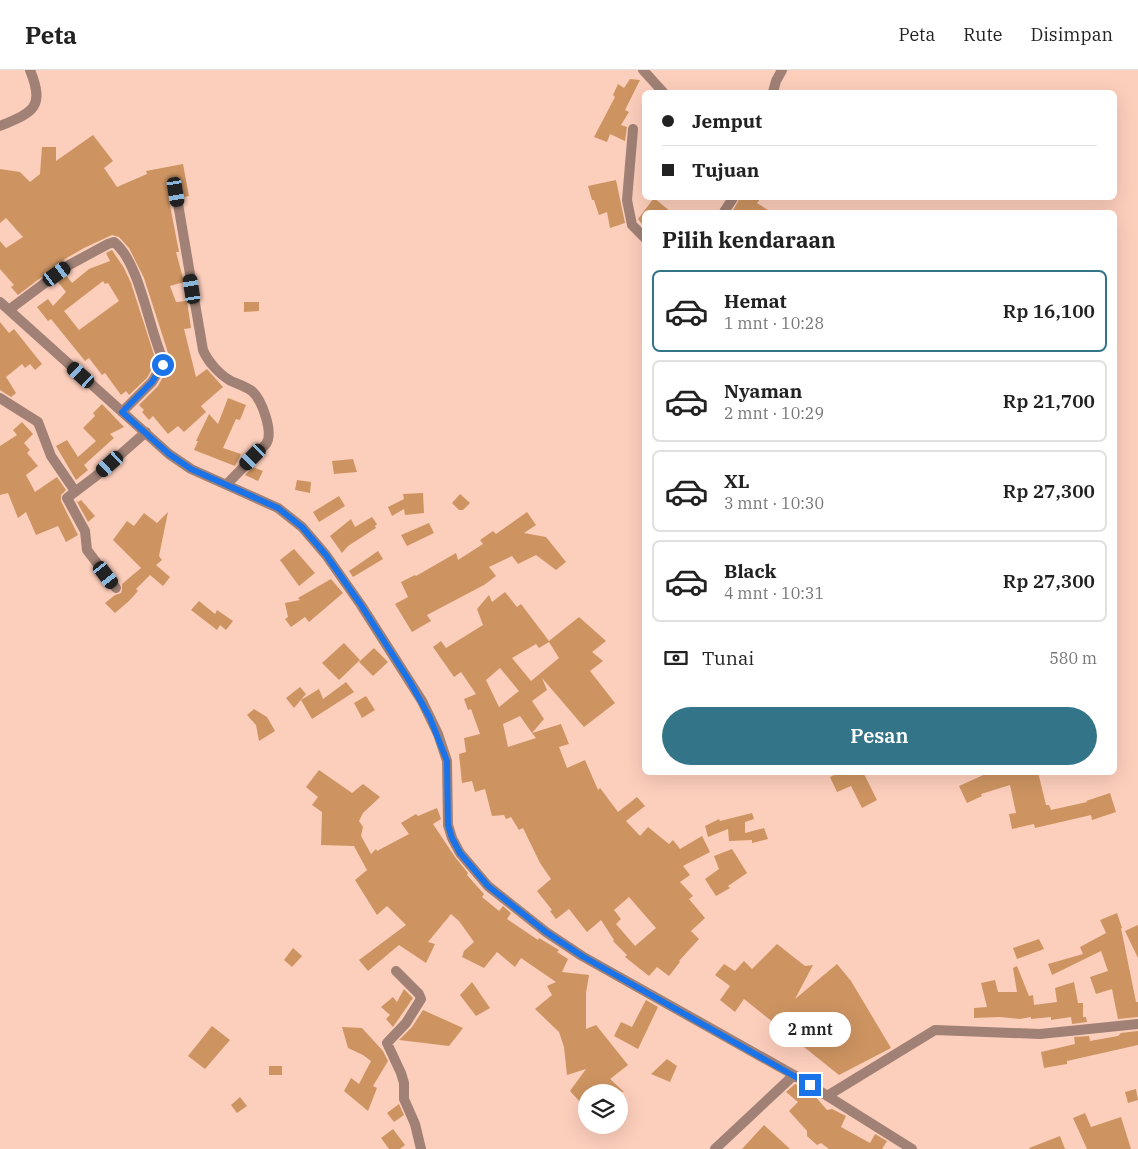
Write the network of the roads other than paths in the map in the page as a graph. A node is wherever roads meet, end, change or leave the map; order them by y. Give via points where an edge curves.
1 (30, 70) edge
2 (644, 70) edge
3 (782, 70) edge
4 (661, 90) edge
5 (774, 90) edge
6 (0, 126) edge
7 (632, 129) dead end
8 (176, 192) dead end
9 (642, 235) edge
10 (4, 307) edge
11 (0, 398) edge
12 (122, 412) junction
13 (146, 432) junction
14 (227, 484) junction
15 (75, 491) junction
16 (116, 588) dead end
17 (396, 970) dead end
18 (1138, 1024) edge
19 (794, 1075) junction
20 (827, 1096) junction
21 (421, 1149) edge
22 (714, 1149) edge
23 (912, 1149) edge

1 - 6 street via 38,88 37,102 29,112
2 - 4 street
3 - 5 street
7 - 9 street via 627,200 632,225
8 - 14 street via 203,350 225,377 256,396 270,431 266,444
10 - 12 street
10 - 12 street via 108,244 114,242 119,246 137,279 164,362 152,382
11 - 15 street via 38,422 52,456
12 - 13 street
13 - 14 street via 191,469
13 - 15 street
14 - 19 street via 278,508 302,527 361,605 422,701 438,734 447,761 448,825 452,838 460,853 488,886 582,956
15 - 16 street via 67,499 85,531 86,548
17 - 21 street via 421,999 388,1043 403,1078 404,1099
18 - 20 street via 1040,1034 935,1030
19 - 20 street
19 - 22 street
20 - 23 street

